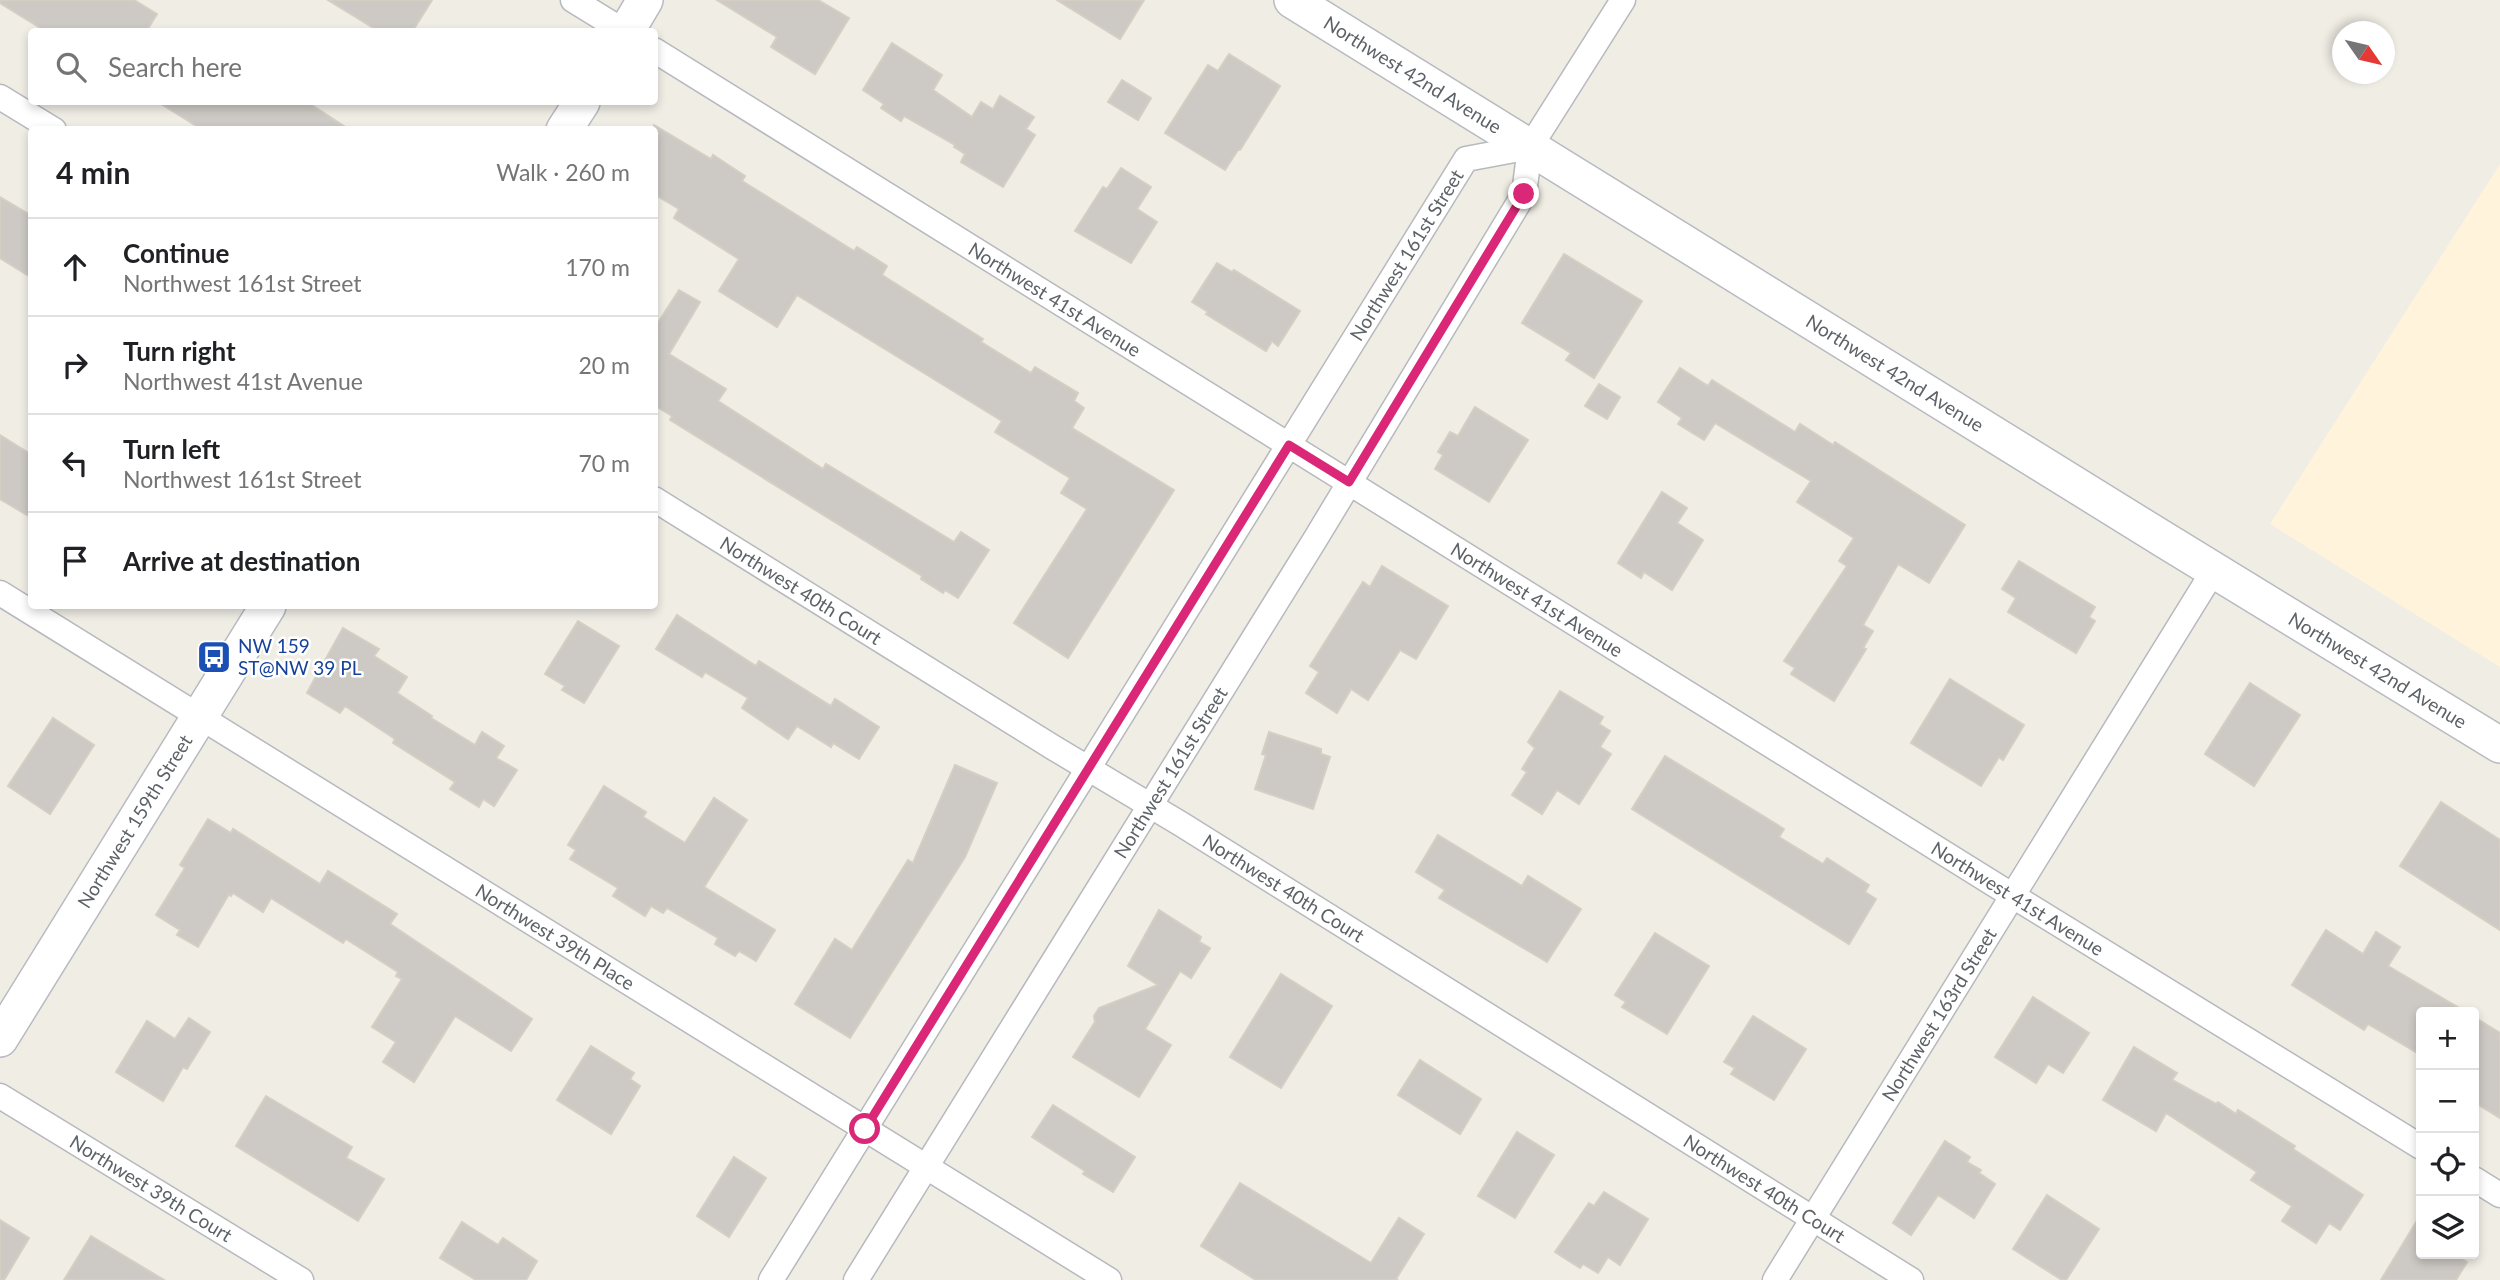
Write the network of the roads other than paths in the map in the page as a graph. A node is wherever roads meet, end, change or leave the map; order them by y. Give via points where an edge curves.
1 (573, 0) edge
2 (645, 0) edge
3 (1292, 0) edge
4 (1623, 0) edge
5 (618, 28) edge
6 (628, 28) edge
7 (658, 52) edge
8 (0, 97) edge
9 (580, 105) edge
10 (47, 126) edge
11 (567, 126) edge
12 (1530, 147) junction
13 (1289, 445) junction
14 (1349, 482) junction
15 (658, 501) edge
16 (2214, 570) junction
17 (0, 593) edge
18 (266, 609) edge
19 (199, 716) junction
20 (2500, 745) edge
21 (1088, 768) junction
22 (1150, 806) junction
23 (2013, 897) junction
24 (0, 1039) edge
25 (0, 1096) edge
26 (865, 1129) junction
27 (2416, 1144) edge
28 (926, 1167) junction
29 (2479, 1182) edge
30 (2500, 1195) edge
31 (1813, 1219) junction
32 (301, 1280) edge
33 (771, 1280) edge
34 (856, 1280) edge
35 (1109, 1280) edge
36 (1775, 1280) edge
37 (1911, 1280) edge

1 - 5 street
2 - 6 street
3 - 12 street, Northwest 42nd Avenue
4 - 12 street
7 - 13 street, Northwest 41st Avenue
8 - 10 street
9 - 11 street
12 - 13 street, Northwest 161st Street via 1466,159
12 - 14 street, Northwest 161st Street via 1524,194
12 - 16 street, Northwest 42nd Avenue
13 - 14 street, Northwest 41st Avenue
13 - 21 street, Northwest 161st Street
14 - 22 street, Northwest 161st Street
14 - 23 street, Northwest 41st Avenue
15 - 21 street, Northwest 40th Court
16 - 20 street, Northwest 42nd Avenue
16 - 23 street, Northwest 163rd Street
17 - 19 street, Northwest 39th Place
18 - 19 street, Northwest 159th Street
19 - 24 street, Northwest 159th Street
19 - 26 street, Northwest 39th Place
21 - 22 street, Northwest 40th Court
21 - 26 street, Northwest 161st Street
22 - 28 street, Northwest 161st Street
22 - 31 street, Northwest 40th Court
23 - 27 street, Northwest 41st Avenue
23 - 31 street, Northwest 163rd Street
25 - 32 street, Northwest 39th Court
26 - 28 street, Northwest 39th Place
26 - 33 street, Northwest 161st Street
28 - 34 street, Northwest 161st Street
28 - 35 street, Northwest 39th Place
29 - 30 street
31 - 36 street, Northwest 163rd Street
31 - 37 street, Northwest 40th Court

